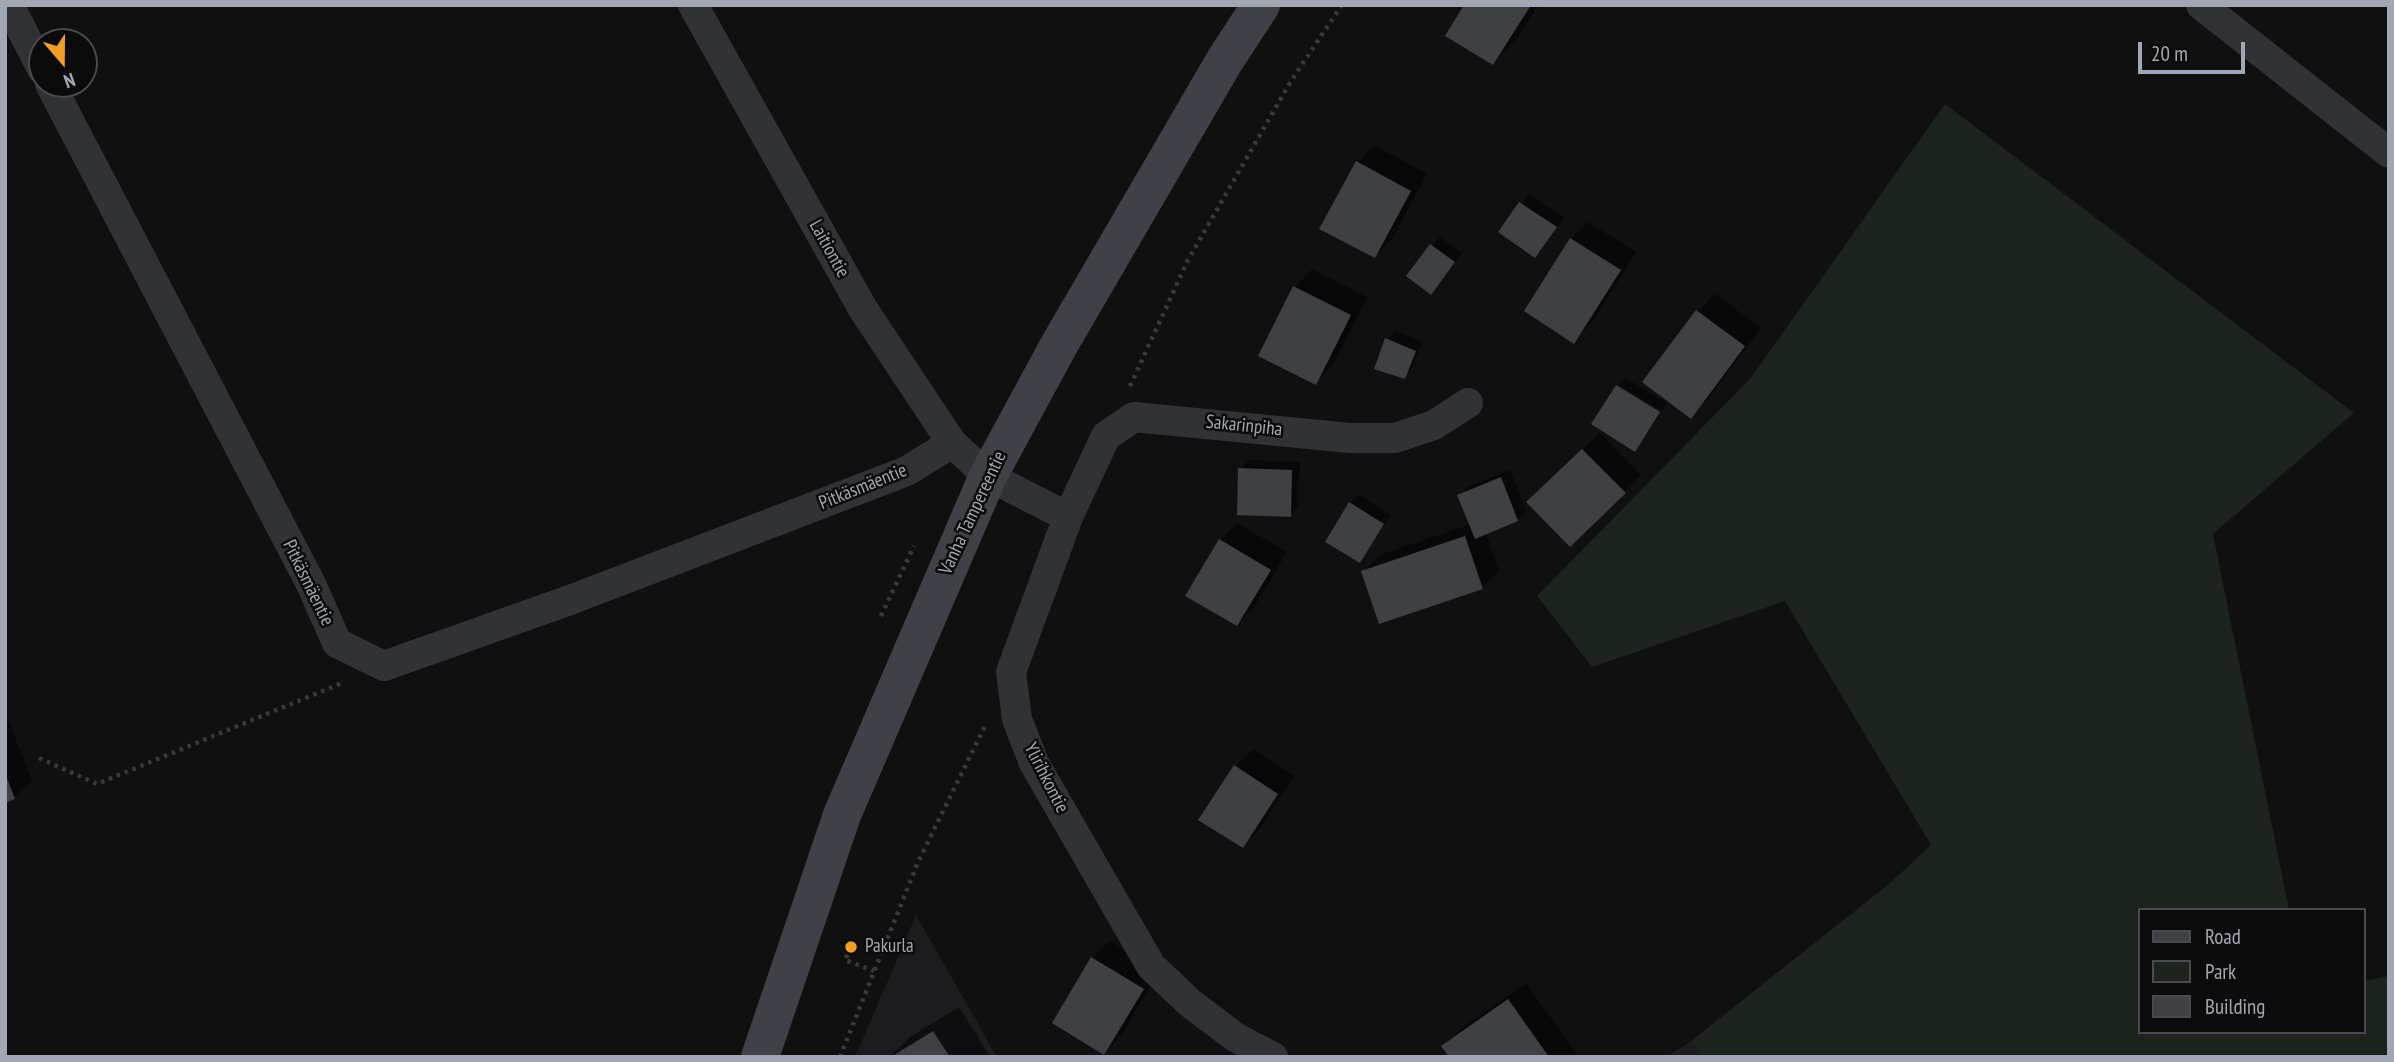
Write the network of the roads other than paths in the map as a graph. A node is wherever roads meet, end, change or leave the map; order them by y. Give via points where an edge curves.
1 (9, 5) edge
2 (693, 5) edge
3 (1261, 5) edge
4 (2201, 5) edge
5 (28, 42) edge
6 (57, 98) edge
7 (2389, 153) edge
8 (1468, 403) dead end
9 (952, 443) junction
10 (988, 476) junction
11 (1068, 517) junction
12 (761, 1057) edge
13 (1273, 1057) edge

1 - 5 street
2 - 9 street, Laitiontie via 863,309
3 - 10 main road, Vanha Tampereentie via 1073,322
4 - 7 street
6 - 9 street, Pitkäsmäentie via 311,584 337,643 384,666 907,471
8 - 11 street, Sakarinpiha via 1434,425 1395,438 1350,438 1134,417 1106,436
9 - 10 street, Laitiontie
10 - 11 street
10 - 12 main road, Vanha Tampereentie via 842,815
11 - 13 street, Ylirihkontie via 1012,672 1017,719 1034,763 1151,966 1235,1037

